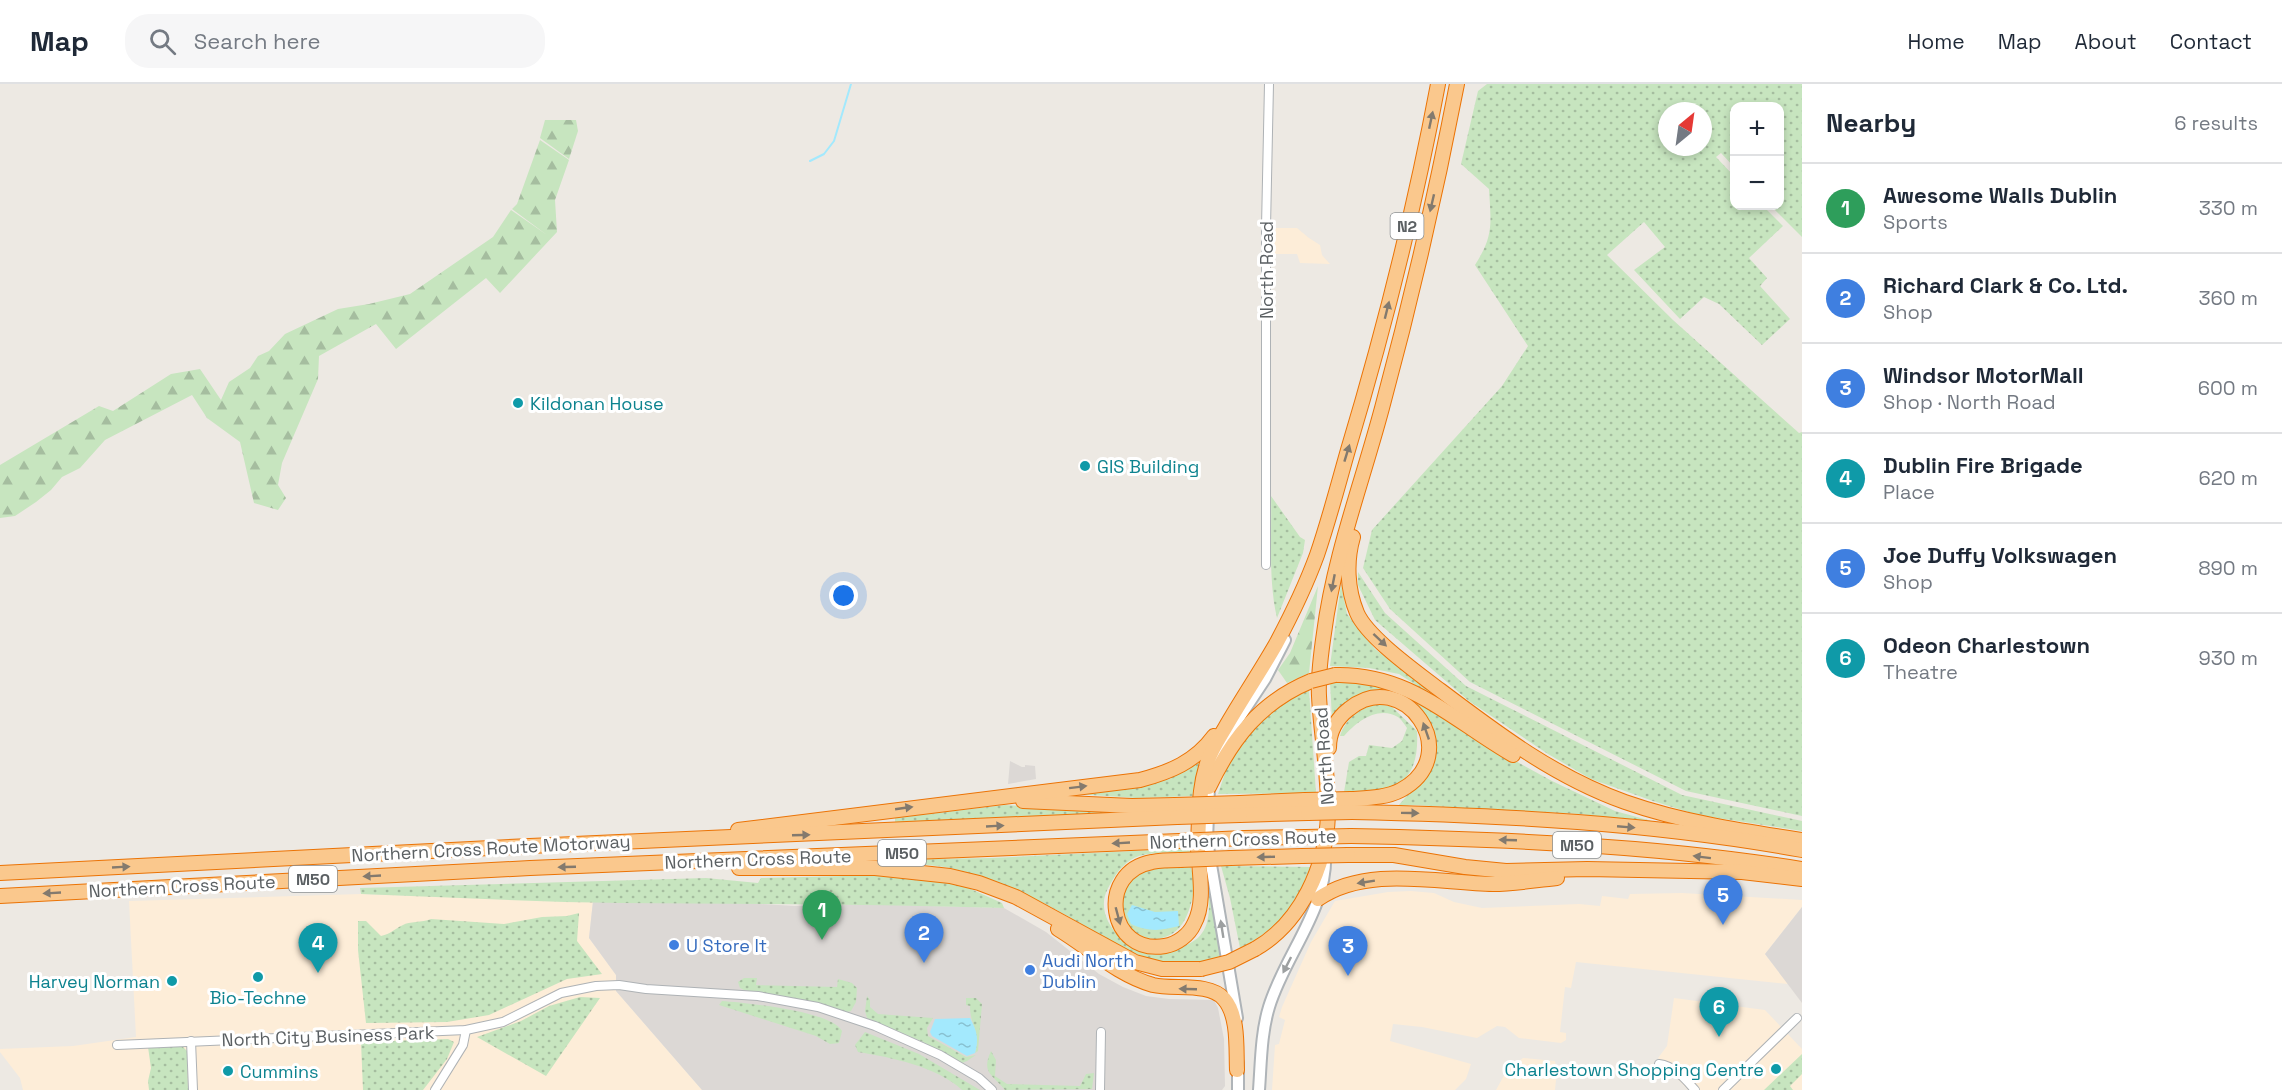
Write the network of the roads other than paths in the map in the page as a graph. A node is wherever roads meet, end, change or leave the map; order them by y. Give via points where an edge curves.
1 (1269, 84) edge
2 (1438, 84) edge
3 (1457, 84) edge
4 (1382, 409) junction
5 (1317, 556) junction
6 (1266, 565) dead end
7 (1243, 697) junction
8 (1327, 778) junction
9 (1204, 791) junction
10 (958, 802) junction
11 (1351, 806) junction
12 (1176, 811) junction
13 (658, 840) junction
14 (1802, 840) edge
15 (1740, 841) junction
16 (1325, 844) junction
17 (1802, 850) edge
18 (626, 865) junction
19 (1802, 869) edge
20 (1611, 871) junction
21 (0, 873) edge
22 (1802, 879) edge
23 (998, 891) junction
24 (0, 896) edge
25 (1318, 899) junction
26 (1797, 1018) dead end
27 (466, 1030) junction
28 (1101, 1032) dead end
29 (191, 1041) junction
30 (117, 1045) dead end
31 (1659, 1064) dead end
32 (1236, 1083) edge
33 (193, 1090) edge
34 (435, 1090) edge
35 (992, 1090) edge
36 (1100, 1090) edge
37 (1261, 1090) edge
38 (1695, 1090) edge
39 (1723, 1090) edge

1 - 6 street, North Road
5 -> 2 highway, N2 via 1367,388
3 -> 4 highway, N2
4 -> 8 highway, North Road / N2 via 1336,567 1324,633 1319,694
4 -> 14 highway via 1348,569 1358,614 1369,630 1468,713 1562,774 1624,802 1682,819
5 - 7 highway via 1276,644
5 - 9 main road via 1300,609 1265,679 1221,744
7 - 9 highway via 1206,765
10 -> 7 highway via 1140,780 1167,773 1208,745
11 -> 8 highway via 1399,791 1419,776 1429,741 1413,710 1390,698 1366,699 1354,705 1344,713 1329,738
8 - 16 highway, North Road / N2
9 - 15 highway, bridge via 1251,721 1287,691 1335,675 1356,674 1398,684 1552,777 1610,803
20 -> 9 highway, M50, bridge via 1506,871 1394,855 1302,856 1231,858 1179,860 1152,861 1128,874 1116,895 1117,919 1131,939 1141,944 1169,946 1188,934 1195,924 1200,873 1198,847
32 -> 9 main road via 1238,1018 1207,841
10 - 12 highway via 1003,800
13 -> 10 highway
11 - 12 highway, bridge
11 -> 15 highway, Northern Cross Route / M50 via 1543,820
13 -> 12 highway, Northern Cross Route / M50
21 -> 13 highway, Northern Cross Route Motorway / M50
15 - 17 highway, Northern Cross Route / M50
16 - 23 highway, bridge via 1303,901 1275,935 1229,962 1201,969 1162,969 1135,962
16 - 25 main road, North Road via 1326,864
19 -> 18 highway, Northern Cross Route / M50, bridge via 1602,846 1351,836
18 - 23 highway via 894,870 950,876
18 -> 24 highway, Northern Cross Route / M50
20 - 22 highway via 1742,872
20 -> 25 highway, M50 via 1496,884 1379,880 1332,889
32 -> 23 highway via 1235,1032 1226,1001 1218,993 1153,985 1136,978
25 -> 37 main road, North Road via 1269,1008 1264,1028
26 - 39 street
27 - 29 street, North City Business Park
27 - 34 street, North City Business Park via 463,1045
27 - 35 street, North City Business Park via 503,1022 561,993 600,986 732,993 818,1007 875,1026 939,1055
28 - 36 street
29 - 30 street, North City Business Park
29 - 33 street
31 - 38 street via 1676,1071

